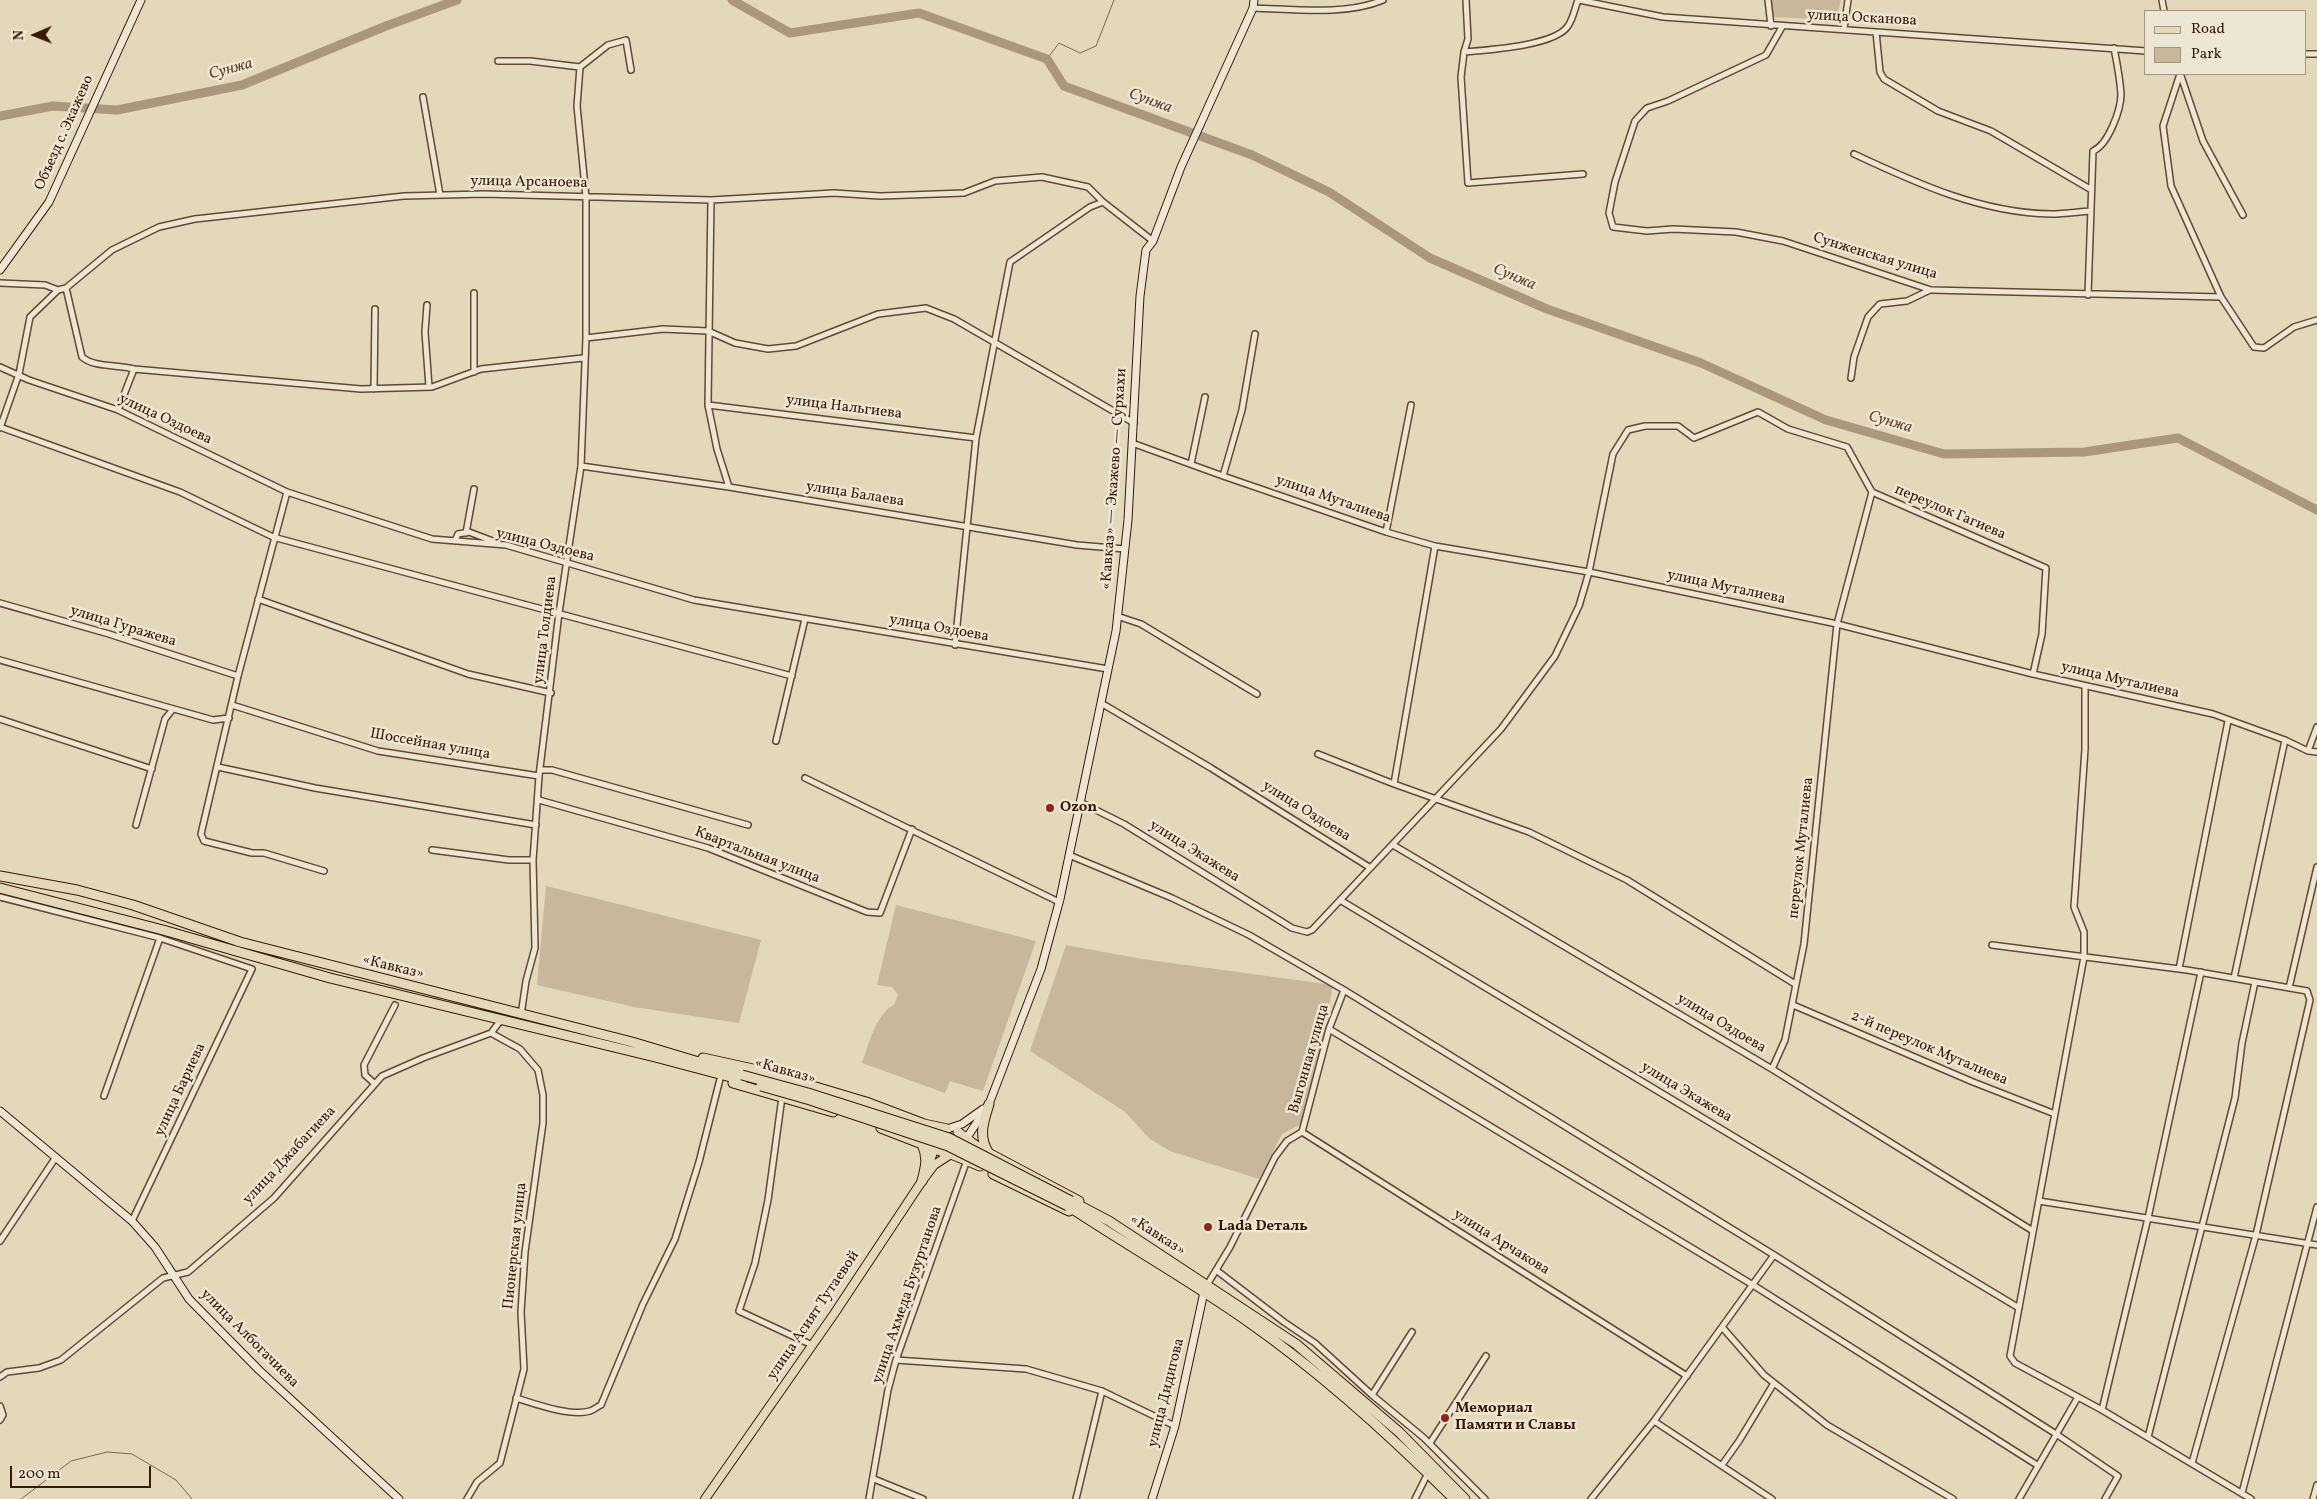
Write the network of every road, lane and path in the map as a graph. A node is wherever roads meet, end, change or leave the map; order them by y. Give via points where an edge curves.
1 (141, 0) edge
2 (1254, 0) edge
3 (1382, 0) edge
4 (1466, 0) edge
5 (1579, 0) edge
6 (1768, 0) edge
7 (1848, 0) edge
8 (1253, 8) junction
9 (1770, 26) junction
10 (1782, 27) junction
11 (1844, 29) junction
12 (1876, 32) junction
13 (2114, 48) junction
14 (2144, 51) edge
15 (1464, 52) junction
16 (498, 61) dead end
17 (580, 67) junction
18 (631, 70) dead end
19 (2180, 75) edge
20 (423, 97) dead end
21 (1854, 154) dead end
22 (1583, 174) dead end
23 (2090, 189) junction
24 (440, 195) junction
25 (586, 197) junction
26 (711, 200) junction
27 (1103, 202) junction
28 (2090, 211) junction
29 (2243, 215) dead end
30 (1153, 241) junction
31 (0, 270) edge
32 (0, 283) edge
33 (66, 288) junction
34 (58, 290) junction
35 (1931, 290) junction
36 (474, 293) dead end
37 (2088, 295) junction
38 (2221, 297) junction
39 (426, 305) dead end
40 (375, 310) dead end
41 (2317, 320) edge
42 (708, 331) junction
43 (1255, 334) dead end
44 (586, 338) junction
45 (994, 342) junction
46 (583, 358) junction
47 (0, 367) edge
48 (134, 369) junction
49 (474, 372) junction
50 (19, 374) junction
51 (1851, 378) dead end
52 (429, 387) junction
53 (374, 389) junction
54 (1205, 397) dead end
55 (708, 405) junction
56 (1411, 405) dead end
57 (118, 410) junction
58 (1134, 424) junction
59 (0, 428) edge
60 (976, 438) junction
61 (1132, 442) junction
62 (1191, 464) junction
63 (581, 466) junction
64 (1222, 476) junction
65 (729, 487) junction
66 (474, 489) dead end
67 (287, 492) junction
68 (1872, 492) junction
69 (966, 526) junction
70 (1386, 532) junction
71 (466, 533) junction
72 (273, 537) junction
73 (455, 541) junction
74 (506, 545) junction
75 (1435, 546) junction
76 (1125, 549) junction
77 (568, 563) junction
78 (1589, 572) junction
79 (258, 599) junction
80 (0, 604) edge
81 (559, 613) junction
82 (1117, 616) junction
83 (805, 619) junction
84 (1837, 624) junction
85 (955, 645) junction
86 (0, 660) edge
87 (1108, 669) junction
88 (2034, 674) junction
89 (238, 676) junction
90 (792, 676) junction
91 (2085, 686) junction
92 (550, 692) junction
93 (1257, 694) dead end
94 (1100, 703) junction
95 (232, 704) junction
96 (174, 709) junction
97 (229, 718) junction
98 (0, 719) edge
99 (2228, 721) junction
100 (2317, 727) edge
101 (2285, 740) junction
102 (776, 741) dead end
103 (2308, 751) junction
104 (2317, 752) edge
105 (1318, 754) dead end
106 (218, 767) junction
107 (152, 769) junction
108 (540, 770) junction
109 (539, 776) junction
110 (805, 778) dead end
111 (1394, 784) junction
112 (1435, 798) junction
113 (539, 800) junction
114 (1080, 802) junction
115 (136, 825) dead end
116 (536, 825) junction
117 (748, 825) dead end
118 (912, 829) junction
119 (1393, 845) junction
120 (432, 850) dead end
121 (1069, 855) junction
122 (533, 860) junction
123 (1369, 866) junction
124 (2317, 866) edge
125 (324, 871) dead end
126 (0, 876) edge
127 (0, 888) edge
128 (0, 897) edge
129 (1340, 900) junction
130 (1059, 902) junction
131 (160, 938) junction
132 (1992, 945) dead end
133 (2084, 957) junction
134 (2179, 968) junction
135 (2201, 972) junction
136 (2234, 978) junction
137 (2255, 982) junction
138 (1795, 984) junction
139 (2289, 988) junction
140 (1344, 990) junction
141 (395, 1005) dead end
142 (1793, 1005) junction
143 (521, 1015) junction
144 (502, 1020) junction
145 (1329, 1030) junction
146 (491, 1033) junction
147 (666, 1051) junction
148 (654, 1057) junction
149 (1772, 1069) junction
150 (742, 1078) junction
151 (720, 1080) junction
152 (375, 1084) junction
153 (104, 1096) dead end
154 (782, 1097) junction
155 (989, 1104) junction
156 (0, 1111) edge
157 (2055, 1114) junction
158 (946, 1129) junction
159 (958, 1132) junction
160 (1302, 1132) junction
161 (967, 1138) junction
162 (922, 1144) junction
163 (961, 1147) junction
164 (943, 1150) junction
165 (988, 1152) junction
166 (56, 1158) junction
167 (967, 1160) junction
168 (922, 1181) junction
169 (2039, 1201) junction
170 (1069, 1204) junction
171 (2317, 1207) edge
172 (2148, 1218) junction
173 (132, 1221) junction
174 (1109, 1221) junction
175 (2203, 1226) junction
176 (1102, 1229) junction
177 (2033, 1231) junction
178 (2256, 1235) junction
179 (0, 1241) edge
180 (2306, 1244) junction
181 (2317, 1246) edge
182 (1774, 1255) junction
183 (1216, 1270) junction
184 (174, 1274) junction
185 (1753, 1285) junction
186 (1206, 1289) junction
187 (2019, 1308) junction
188 (1722, 1327) junction
189 (1412, 1332) dead end
190 (812, 1345) junction
191 (1486, 1356) dead end
192 (896, 1360) junction
193 (1, 1374) edge
194 (1687, 1376) junction
195 (1774, 1383) junction
196 (1102, 1391) junction
197 (1372, 1395) junction
198 (2078, 1397) junction
199 (516, 1398) junction
200 (0, 1406) edge
201 (2102, 1410) junction
202 (0, 1420) edge
203 (1654, 1420) junction
204 (1175, 1426) junction
205 (2056, 1434) junction
206 (2148, 1437) junction
207 (1430, 1443) junction
208 (2192, 1463) junction
209 (1722, 1465) junction
210 (2037, 1465) junction
211 (1428, 1473) junction
212 (874, 1479) junction
213 (2317, 1485) edge
214 (2242, 1493) junction
215 (399, 1499) edge
216 (467, 1499) edge
217 (705, 1499) edge
218 (869, 1499) edge
219 (923, 1499) edge
220 (1076, 1499) edge
221 (1152, 1499) edge
222 (1415, 1499) edge
223 (1454, 1499) edge
224 (1465, 1499) edge
225 (1485, 1499) edge
226 (1591, 1499) edge
227 (1772, 1499) edge
228 (1953, 1499) edge
229 (2019, 1499) edge
230 (2105, 1499) edge
231 (2251, 1499) edge
232 (2313, 1499) edge

1 - 31 main road, Объезд с. Экажево via 49,202
2 - 8 main road
3 - 8 street via 1368,5 1323,10
4 - 15 street via 1468,39
5 - 9 street, улица Осканова via 1663,17
5 - 15 street via 1568,27 1542,41
6 - 9 street
7 - 11 street
8 - 30 main road, «Кавказ» — Экажево — Сурхахи via 1180,167
9 - 10 street, улица Осканова
10 - 11 street, улица Осканова
10 - 35 street, Сунженская улица via 1766,54 1647,108 1635,121 1613,190 1609,213 1613,227 1755,235 1783,241
11 - 12 street, улица Осканова
12 - 13 street, улица Осканова
12 - 23 street via 1880,72 1884,79 1938,111 1991,131
13 - 14 street, улица Осканова
13 - 23 street via 2121,96 2105,142 2093,151
15 - 22 street via 1462,103 1468,183
16 - 17 street
17 - 18 street via 608,45 626,40
17 - 25 street, улица Толдиева via 577,106
19 - 29 street via 2203,141
19 - 38 street via 2163,126 2171,186
20 - 24 street
21 - 28 street via 1961,199 2051,214
23 - 28 street
24 - 25 street, улица Арсаноева
24 - 33 street, улица Арсаноева via 404,196 195,219 159,226 112,250
25 - 26 street, улица Арсаноева
25 - 44 street, улица Толдиева
26 - 27 street, улица Арсаноева via 834,193 880,196 964,193 996,181 1042,177 1088,187
26 - 42 street
27 - 30 street, улица Арсаноева
27 - 45 street via 1090,207 1010,262
28 - 37 street
30 - 58 main road, «Кавказ» — Экажево — Сурхахи via 1146,250 1140,296
32 - 34 street via 45,284
33 - 34 street, улица Арсаноева
33 - 48 street via 82,358 89,364 121,365
34 - 50 street, улица Арсаноева via 30,317
35 - 37 street, Сунженская улица
35 - 51 street via 1907,301 1880,304 1868,317 1854,357
36 - 49 street
37 - 38 street, Сунженская улица
38 - 41 street via 2254,347 2264,348 2294,327
39 - 52 street
40 - 53 street
42 - 44 street via 663,329
42 - 45 street via 735,343 768,349 787,347 878,314 926,308 954,318
42 - 55 street
43 - 64 street via 1242,410
44 - 46 street, улица Толдиева
45 - 58 street
45 - 60 street
46 - 49 street
46 - 63 street, улица Толдиева
47 - 50 street, улица Оздоева
48 - 53 street
48 - 57 street
49 - 52 street
50 - 57 street, улица Оздоева
50 - 59 street, улица Арсаноева
52 - 53 street
54 - 62 street
55 - 60 street, улица Нальгиева
55 - 65 street
56 - 70 street
57 - 67 street, улица Оздоева
58 - 61 main road, «Кавказ» — Экажево — Сурхахи
59 - 72 street via 180,492
60 - 69 street
61 - 62 street, улица Муталиева
61 - 76 main road, «Кавказ» — Экажево — Сурхахи
62 - 64 street, улица Муталиева
63 - 65 street, улица Балаева
63 - 77 street, улица Толдиева
64 - 70 street, улица Муталиева
65 - 69 street, улица Балаева
66 - 71 street
67 - 72 street
67 - 73 street, улица Оздоева via 432,539
68 - 78 street via 1847,447 1788,429 1758,412 1694,438 1678,426 1645,426 1628,430 1613,454
68 - 84 street, переулок Гагиева
68 - 88 street, переулок Гагиева via 2046,568 2042,634
69 - 76 street, улица Балаева via 1076,545
69 - 85 street
70 - 75 street, улица Муталиева
71 - 73 street via 458,534
71 - 74 street
72 - 79 street
72 - 81 street
73 - 74 street, улица Оздоева
74 - 77 street, улица Оздоева
75 - 78 street, улица Муталиева
75 - 111 street
76 - 82 main road, «Кавказ» — Экажево — Сурхахи
77 - 81 street, улица Толдиева
77 - 83 street, улица Оздоева via 694,600
78 - 84 street, улица Муталиева
78 - 112 street via 1579,606 1555,656 1501,729
79 - 89 street
79 - 92 street via 468,674
80 - 89 street, улица Гуражева via 109,634
81 - 90 street
81 - 92 street, улица Толдиева
82 - 87 main road, «Кавказ» — Экажево — Сурхахи
82 - 93 street via 1141,624
83 - 85 street, улица Оздоева
83 - 90 street
84 - 88 street, улица Муталиева
84 - 138 street, переулок Муталиева via 1804,944
85 - 87 street, улица Оздоева
86 - 96 street
87 - 94 main road, «Кавказ» — Экажево — Сурхахи
88 - 91 street, улица Муталиева
89 - 95 street
90 - 102 street
91 - 99 street, улица Муталиева via 2214,714
91 - 133 street via 2085,750 2074,907 2084,932
92 - 108 street, улица Толдиева
94 - 114 main road, «Кавказ» — Экажево — Сурхахи
94 - 123 street, улица Оздоева
95 - 97 street
95 - 109 street, Шоссейная улица via 378,751
96 - 97 street via 212,720
96 - 107 street via 165,719
97 - 106 street
98 - 107 street
99 - 101 street, улица Муталиева
99 - 134 street
100 - 103 street
101 - 103 street, улица Муталиева
101 - 136 street
103 - 104 street, улица Муталиева
105 - 111 street
106 - 116 street via 315,788
106 - 125 street via 202,834 204,842 252,853 264,852
107 - 115 street
108 - 109 street, улица Толдиева
108 - 117 street via 552,770
109 - 113 street, улица Толдиева
110 - 118 street
111 - 112 street
112 - 119 street
112 - 138 street via 1529,832 1627,880
113 - 116 street, улица Толдиева
113 - 118 street, Квартальная улица via 708,848 866,912 880,913
114 - 121 main road, «Кавказ» — Экажево — Сурхахи
114 - 129 street, улица Экажева via 1124,824 1292,928 1312,930
116 - 122 street, улица Толдиева
118 - 130 street
119 - 123 street
119 - 149 street, улица Оздоева
120 - 122 street
121 - 130 main road, «Кавказ» — Экажево — Сурхахи
121 - 140 street via 1241,931
122 - 143 street, улица Толдиева via 535,948
123 - 129 street
124 - 139 street
126 - 143 highway, «Кавказ» via 86,892 240,942
127 - 144 highway, «Кавказ» via 330,978
128 - 131 street
129 - 187 street, улица Экажева
130 - 155 main road, «Кавказ» — Экажево — Сурхахи via 1041,969
131 - 153 street
131 - 173 street, улица Бариева via 252,970
132 - 133 street
133 - 134 street
133 - 157 street
134 - 135 street
135 - 136 street
135 - 172 street
136 - 137 street
137 - 139 street
137 - 175 street via 2235,1098
138 - 142 street, переулок Муталиева
139 - 178 street via 2307,991 2310,1000
140 - 145 street, Выгонная улица
140 - 182 street
141 - 152 street via 364,1064 365,1075
142 - 149 street, переулок Муталиева via 1785,1040
142 - 157 street, 2-й переулок Муталиева
143 - 147 highway, «Кавказ»
144 - 146 street, улица Джабагиева
144 - 148 highway, «Кавказ»
145 - 160 street, Выгонная улица
145 - 185 street
146 - 152 street, улица Джабагиева via 382,1076
146 - 199 street, Пионерская улица via 520,1049 538,1070 543,1095 543,1123 525,1252 521,1312 524,1369
147 - 150 highway, «Кавказ»
147 - 158 highway via 762,1071
148 - 150 highway, «Кавказ»
148 - 151 highway, «Кавказ»
149 - 177 street, улица Оздоева
150 - 170 highway, «Кавказ», bridge via 948,1146
151 - 154 highway, «Кавказ»
151 - 199 street via 700,1162 675,1239 600,1404 590,1411 574,1411 549,1408
152 - 184 street, улица Джабагиева via 274,1198 188,1272
154 - 162 highway, «Кавказ» via 864,1121
154 - 190 street via 768,1200 755,1263 739,1310
155 - 158 main road via 962,1124
155 - 161 main road, «Кавказ» — Экажево — Сурхахи
155 - 165 highway via 982,1130
156 - 166 main road, улица Албогачиева
157 - 169 street
158 - 159 main road
158 - 164 main road via 940,1133
159 - 161 highway
159 - 163 main road via 962,1138
160 - 183 street, Выгонная улица via 1287,1141 1275,1157
160 - 194 street, улица Арчакова
161 - 163 main road, «Кавказ» — Экажево — Сурхахи
161 - 165 highway
162 - 164 highway, «Кавказ»
162 - 168 highway via 927,1163
163 - 164 main road
164 - 167 highway, «Кавказ»
164 - 168 main road
164 - 168 main road, улица Асият Тутаевой
165 - 174 highway via 1072,1196
166 - 173 main road, улица Албогачиева
166 - 179 street
167 - 176 highway, «Кавказ»
167 - 192 street, улица Ахмеда Бузуртанова
168 - 190 main road, улица Асият Тутаевой
169 - 172 street
169 - 177 street
170 - 174 highway, «Кавказ»
170 - 176 highway, «Кавказ»
171 - 180 street
172 - 175 street
172 - 201 street
173 - 184 main road, улица Албогачиева
174 - 186 highway, «Кавказ»
175 - 178 street
175 - 206 street
176 - 186 highway, «Кавказ»
177 - 187 street
178 - 180 street
178 - 208 street
180 - 181 street
180 - 214 street
182 - 185 street
182 - 205 street
183 - 186 street, Выгонная улица
183 - 197 street via 1315,1343
184 - 193 street, улица Джабагиева via 163,1278 61,1360 40,1368
184 - 215 main road, улица Албогачиева via 188,1299 259,1370
185 - 188 street
185 - 210 street
186 - 204 main road, улица Дидигова
186 - 211 highway, «Кавказ» via 1351,1401
186 - 224 highway, «Кавказ» via 1296,1344 1399,1432
187 - 198 street via 2010,1356 2015,1363
188 - 194 street
188 - 195 street
189 - 197 street
190 - 217 main road, улица Асият Тутаевой
191 - 207 street
192 - 196 street via 1026,1370
192 - 212 street, улица Ахмеда Бузуртанова via 874,1462
194 - 203 street
195 - 209 street
195 - 228 street via 1827,1425
196 - 204 street
196 - 220 street
197 - 207 street
198 - 201 street
198 - 205 street
199 - 216 street, Пионерская улица via 500,1463 477,1482
200 - 202 street via 3,1415
201 - 206 street
203 - 209 street
203 - 226 street
204 - 221 main road, улица Дидигова
205 - 210 street
205 - 230 street via 2118,1476
206 - 208 street
207 - 225 street
208 - 214 street
209 - 227 street
210 - 229 street
211 - 222 street
211 - 223 highway, «Кавказ»
212 - 218 street, улица Ахмеда Бузуртанова
212 - 219 street
213 - 232 street
214 - 231 street

